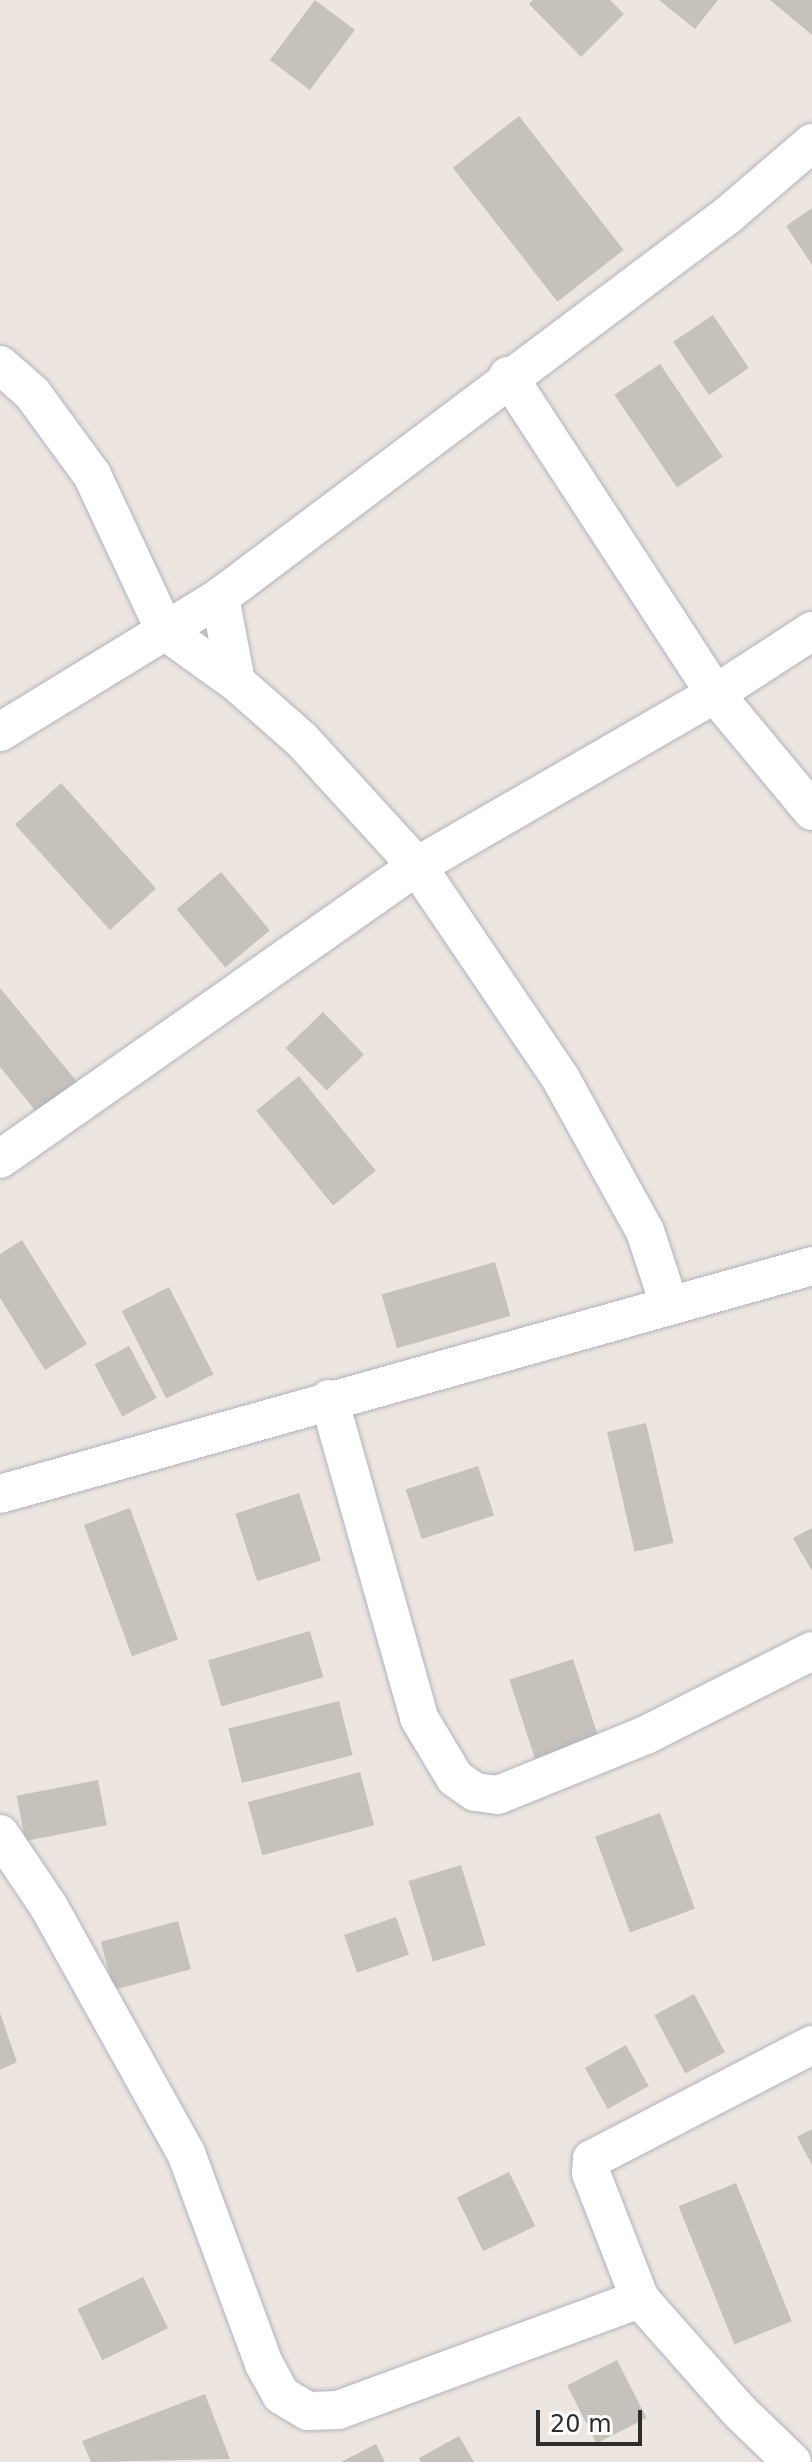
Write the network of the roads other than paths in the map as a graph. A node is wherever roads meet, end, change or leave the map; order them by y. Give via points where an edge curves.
1 (812, 143) edge
2 (0, 365) edge
3 (508, 376) junction
4 (220, 597) junction
5 (165, 631) junction
6 (812, 631) edge
7 (236, 682) junction
8 (715, 694) junction
9 (0, 732) edge
10 (812, 811) edge
11 (417, 866) junction
12 (0, 1159) edge
13 (809, 1270) edge
14 (669, 1304) junction
15 (329, 1399) junction
16 (0, 1494) edge
17 (812, 1651) edge
18 (0, 1834) edge
19 (812, 2045) edge
20 (640, 2299) junction
21 (792, 2462) edge

1 - 3 street via 728,215
2 - 5 street via 32,393 92,475
3 - 4 street
3 - 8 street
4 - 5 street
4 - 7 street
5 - 7 street
5 - 9 street
6 - 8 street
7 - 11 street via 302,740
8 - 10 street
8 - 11 street
11 - 12 street
11 - 14 street via 561,1079 645,1231
13 - 14 street
14 - 15 street
15 - 16 street
15 - 17 street via 419,1718 455,1778 475,1792 498,1795 646,1735
18 - 20 street via 49,1907 186,2153 264,2364 281,2395 308,2411 338,2410
19 - 20 street via 592,2159 596,2190
20 - 21 street

